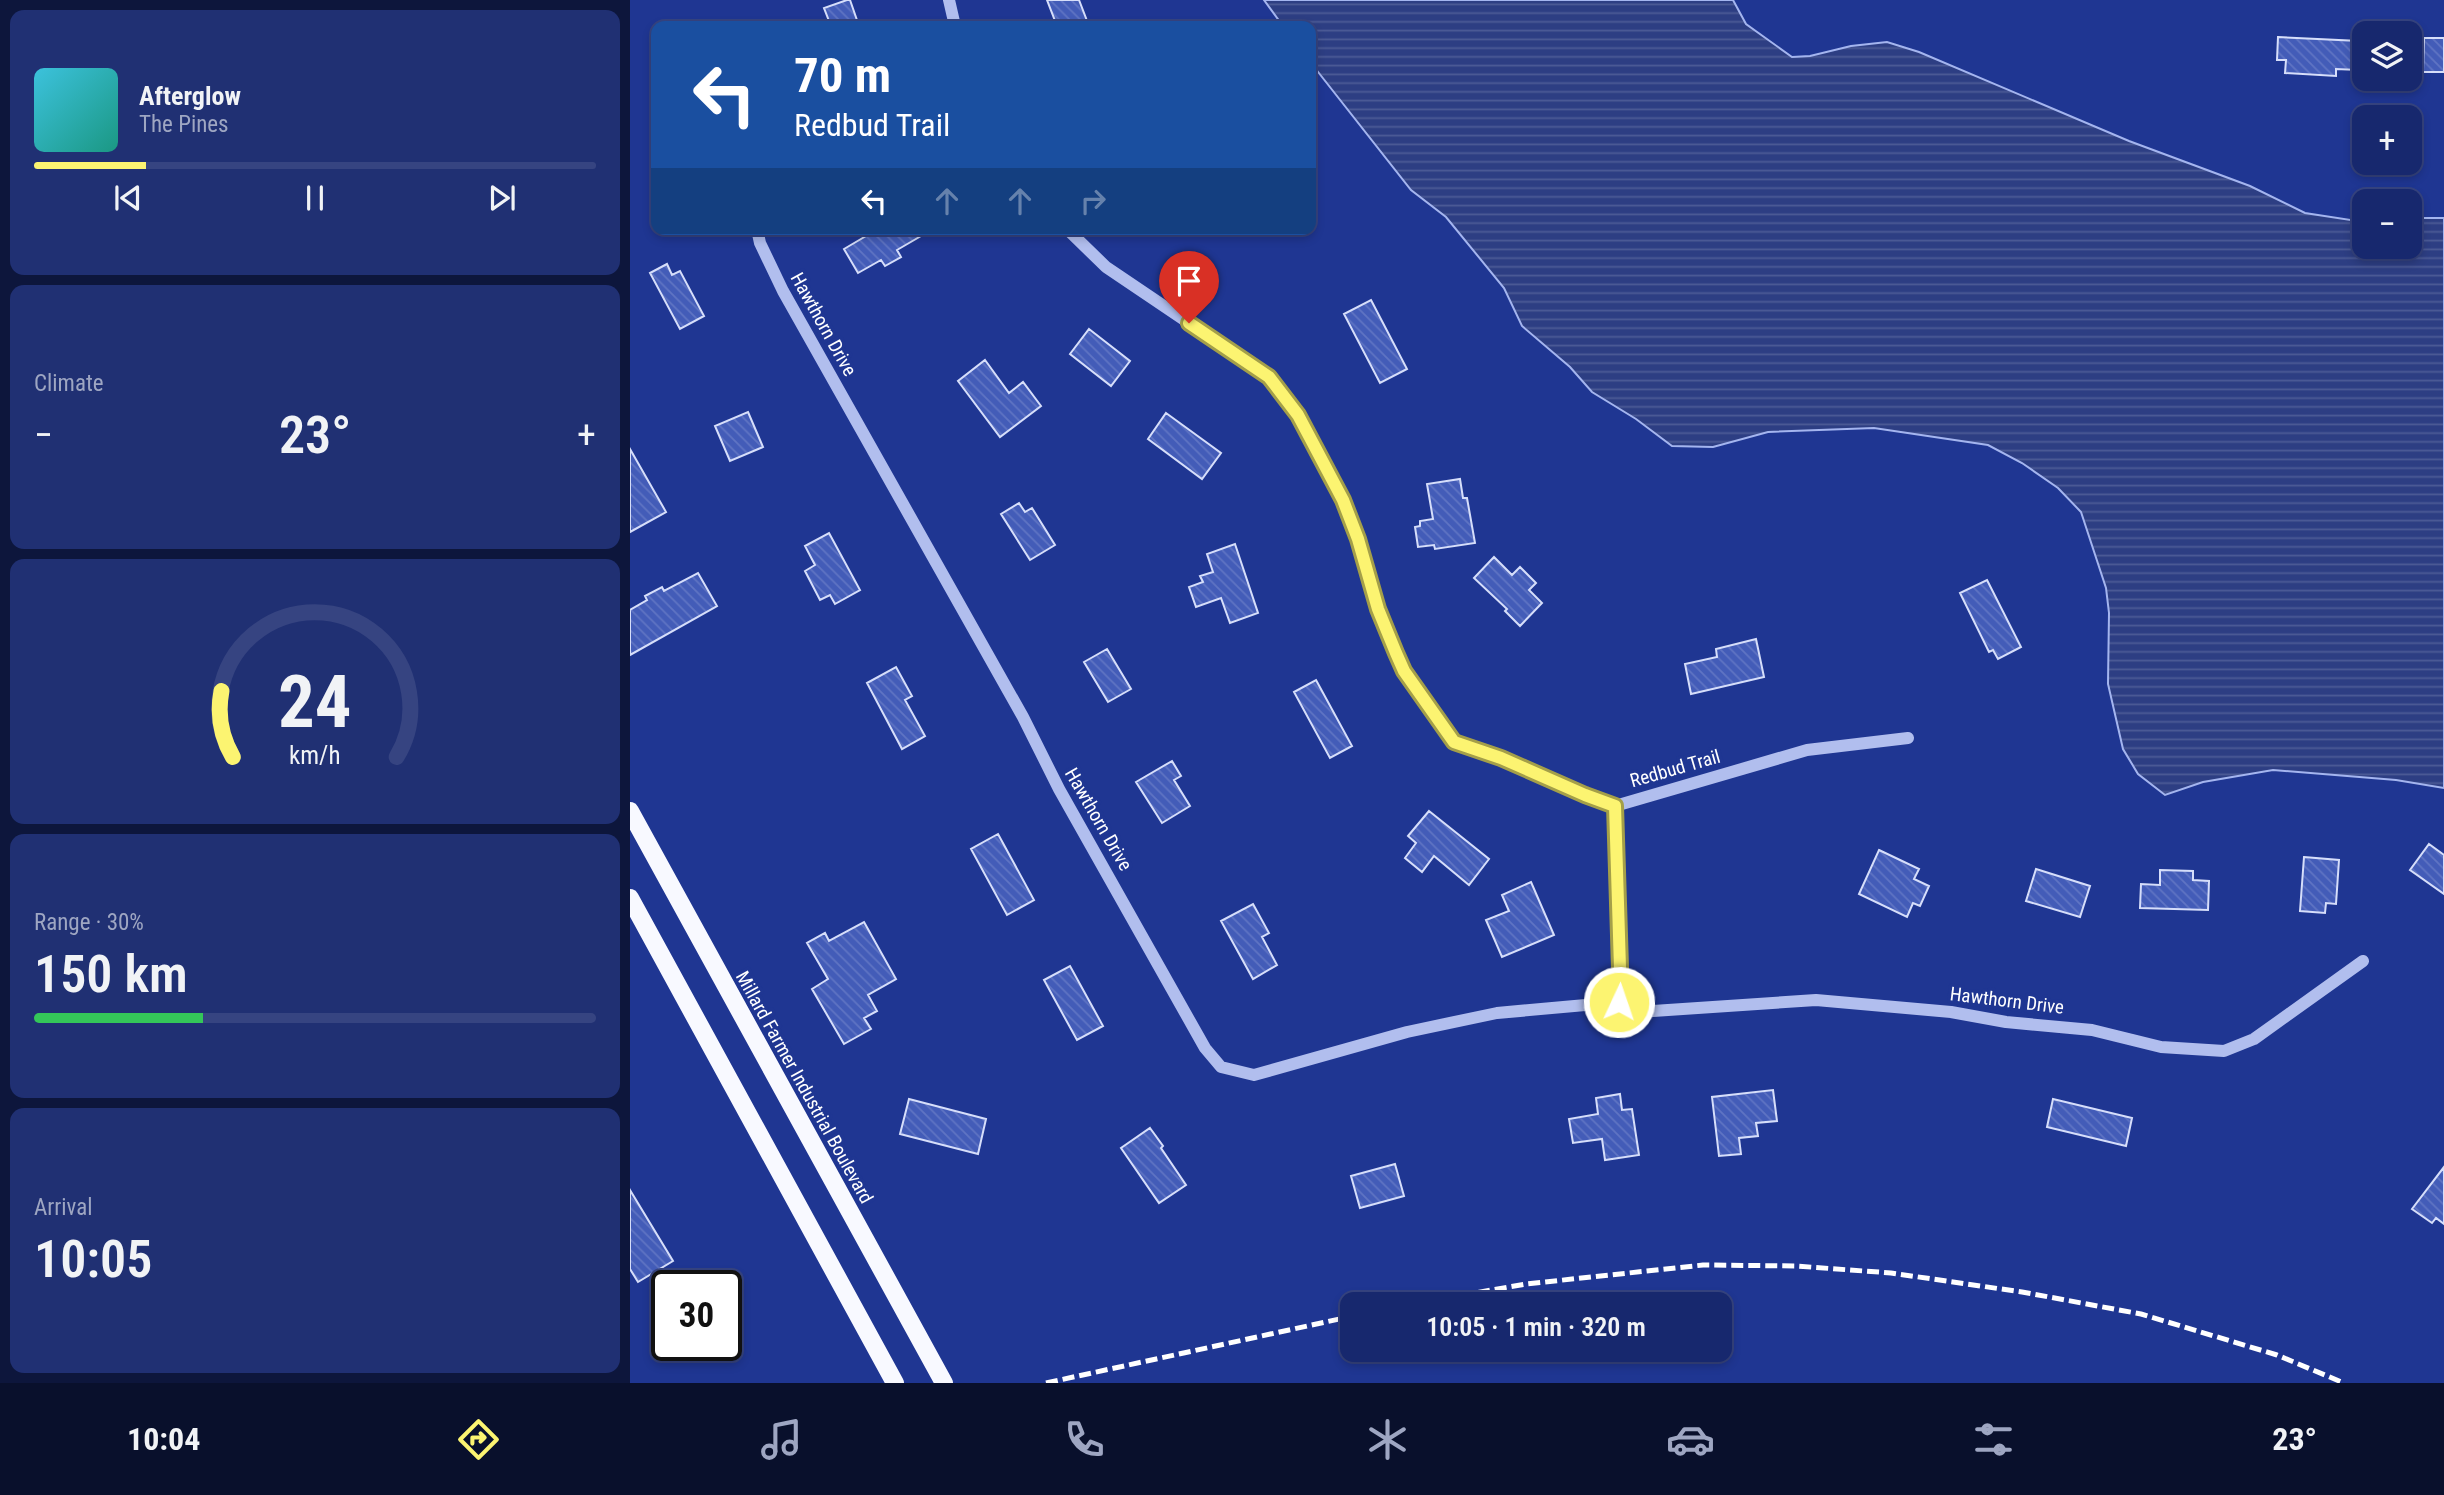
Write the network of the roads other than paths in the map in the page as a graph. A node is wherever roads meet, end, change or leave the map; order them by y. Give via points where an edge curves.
1 (949, 0) edge
2 (954, 21) edge
3 (758, 235) edge
4 (1073, 235) edge
5 (1908, 738) dead end
6 (1615, 806) junction
7 (630, 811) edge
8 (630, 898) edge
9 (2363, 961) dead end
10 (1619, 1002) junction
11 (894, 1383) edge
12 (944, 1383) edge

1 - 2 street
3 - 10 street, Hawthorn Drive via 783,291 1059,789 1205,1048 1221,1067 1254,1075 1407,1032 1497,1013
4 - 6 street, Redbud Trail via 1106,267 1269,377 1298,415 1343,500 1378,609 1404,671 1454,742
5 - 6 street, Redbud Trail via 1807,750
6 - 10 street
7 - 12 main road, Millard Farmer Industrial Boulevard
8 - 11 main road
9 - 10 street, Hawthorn Drive via 2254,1039 2224,1051 2161,1047 2092,1031 1951,1012 1829,1001 1653,1011

